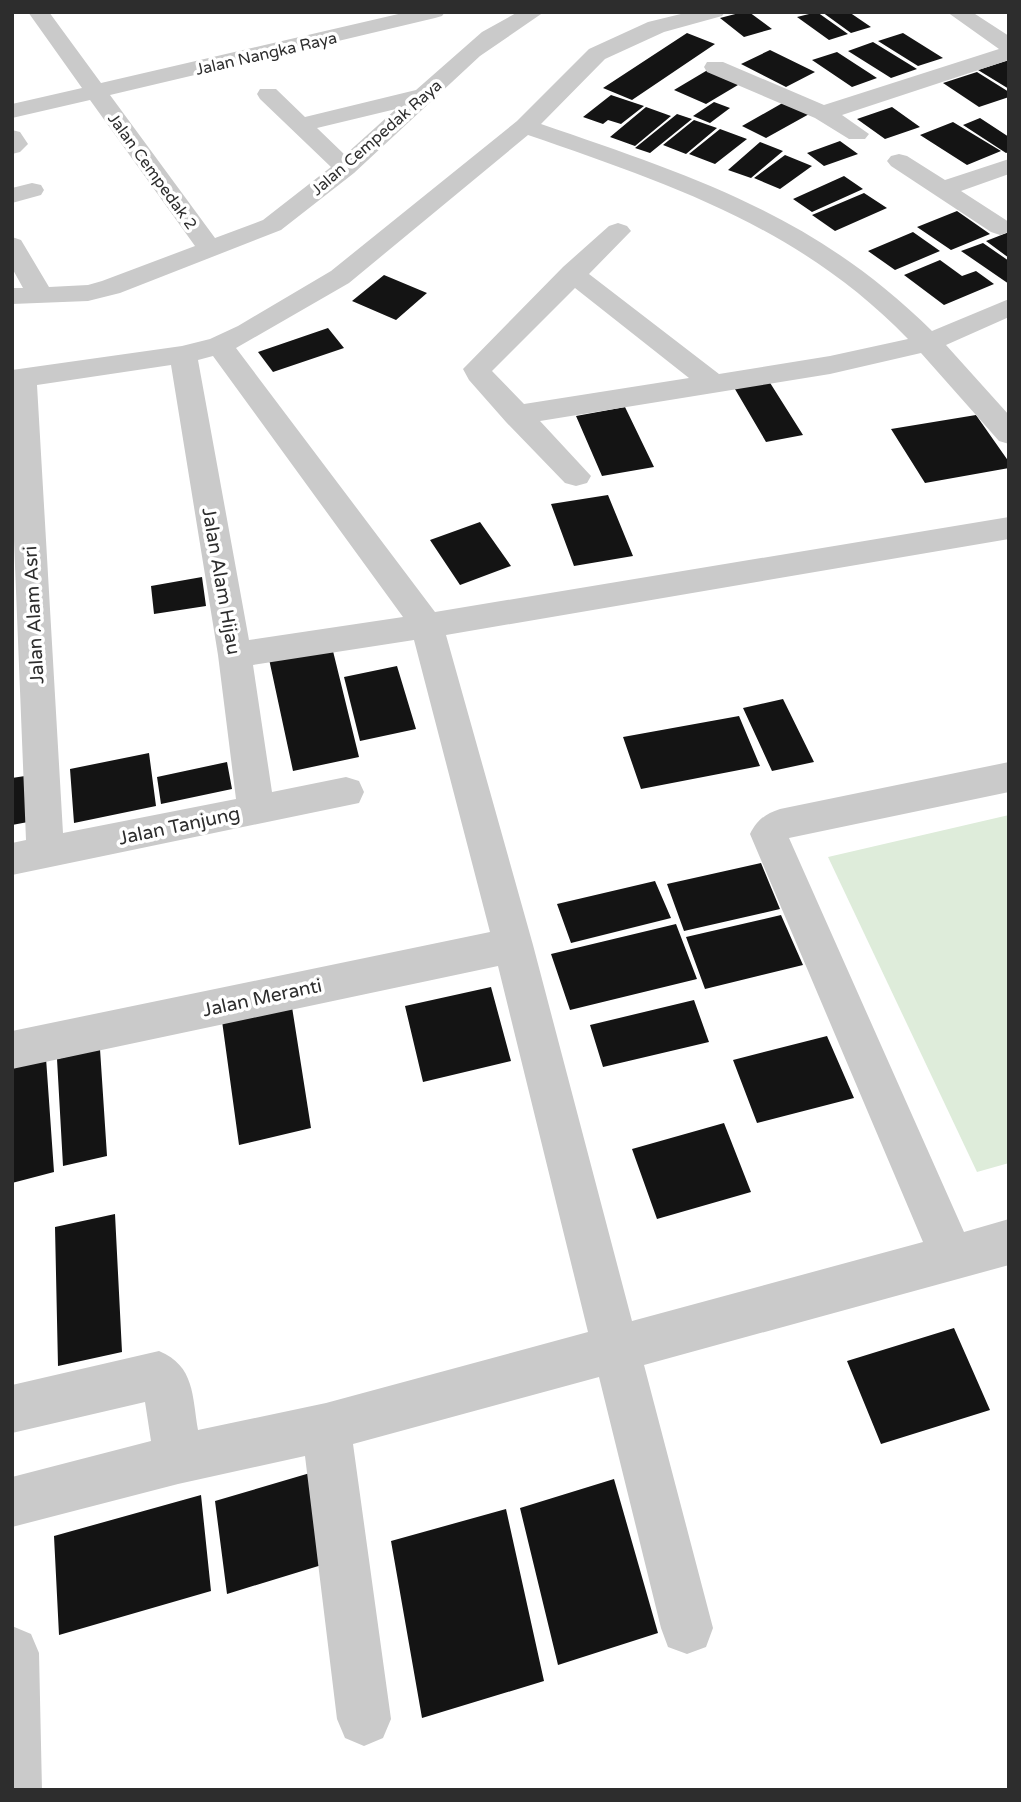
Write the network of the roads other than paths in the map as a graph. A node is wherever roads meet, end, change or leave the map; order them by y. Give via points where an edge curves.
1 (38, 12) edge
2 (534, 12) edge
3 (715, 12) edge
4 (957, 12) edge
5 (442, 26) edge
6 (1009, 46) edge
7 (1009, 52) edge
8 (715, 67) dead end
9 (96, 93) junction
10 (268, 93) dead end
11 (423, 95) junction
12 (12, 111) edge
13 (823, 113) junction
14 (299, 125) junction
15 (525, 126) junction
16 (857, 134) dead end
17 (12, 137) edge
18 (12, 147) edge
19 (899, 161) dead end
20 (1009, 166) edge
21 (345, 168) junction
22 (942, 189) junction
23 (1000, 227) dead end
24 (618, 231) dead end
25 (12, 245) edge
26 (210, 249) junction
27 (572, 273) junction
28 (40, 294) junction
29 (12, 296) edge
30 (1009, 307) edge
31 (930, 342) junction
32 (220, 345) junction
33 (183, 355) junction
34 (17, 379) edge
35 (713, 383) junction
36 (516, 415) junction
37 (1009, 434) edge
38 (576, 477) dead end
39 (1009, 528) edge
40 (427, 626) junction
41 (234, 655) junction
42 (1009, 777) edge
43 (346, 792) dead end
44 (256, 808) junction
45 (29, 855) edge
46 (513, 945) junction
47 (12, 1050) edge
48 (1009, 1242) edge
49 (951, 1257) junction
50 (616, 1349) junction
51 (12, 1409) edge
52 (327, 1427) junction
53 (178, 1459) junction
54 (12, 1502) edge
55 (688, 1628) dead end
56 (12, 1653) edge
57 (364, 1719) dead end
58 (14, 1790) edge

1 - 9 street, Jalan Cempedak 2
2 - 5 street, Jalan Cempedak Raya via 490,37
3 - 15 street via 656,27 597,54
4 - 6 street
5 - 9 street, Jalan Nangka Raya
5 - 11 street, Jalan Cempedak Raya
7 - 13 street
8 - 13 street
9 - 12 street, Jalan Nangka Raya
9 - 26 street, Jalan Cempedak 2
10 - 14 street
11 - 14 street
11 - 21 street, Jalan Cempedak Raya
13 - 16 street
14 - 21 street
15 - 31 street via 712,194 772,223 840,265
15 - 32 street via 340,277 279,316
17 - 18 street via 16,144
19 - 22 street
20 - 22 street
21 - 26 street, Jalan Cempedak Raya via 272,225
22 - 23 street
24 - 27 street
25 - 28 street
26 - 28 street, Jalan Cempedak Raya via 99,290
27 - 35 street
27 - 36 street via 477,369
28 - 29 street, Jalan Cempedak Raya
30 - 31 street
31 - 35 street via 830,365
31 - 37 street
32 - 33 street
32 - 40 street
33 - 34 street
33 - 41 street, Jalan Alam Hijau
34 - 45 street, Jalan Alam Asri
35 - 36 street
36 - 38 street
39 - 40 street
40 - 41 street
40 - 46 street
41 - 44 street, Jalan Alam Hijau
42 - 49 street via 780,824 769,834
43 - 44 street, Jalan Tanjung
44 - 45 street, Jalan Tanjung
46 - 47 street, Jalan Meranti
46 - 50 street
48 - 49 street
49 - 50 street
50 - 52 street
50 - 55 street
51 - 53 street via 159,1375 167,1387
52 - 53 street
52 - 57 street
53 - 54 street
56 - 58 street

